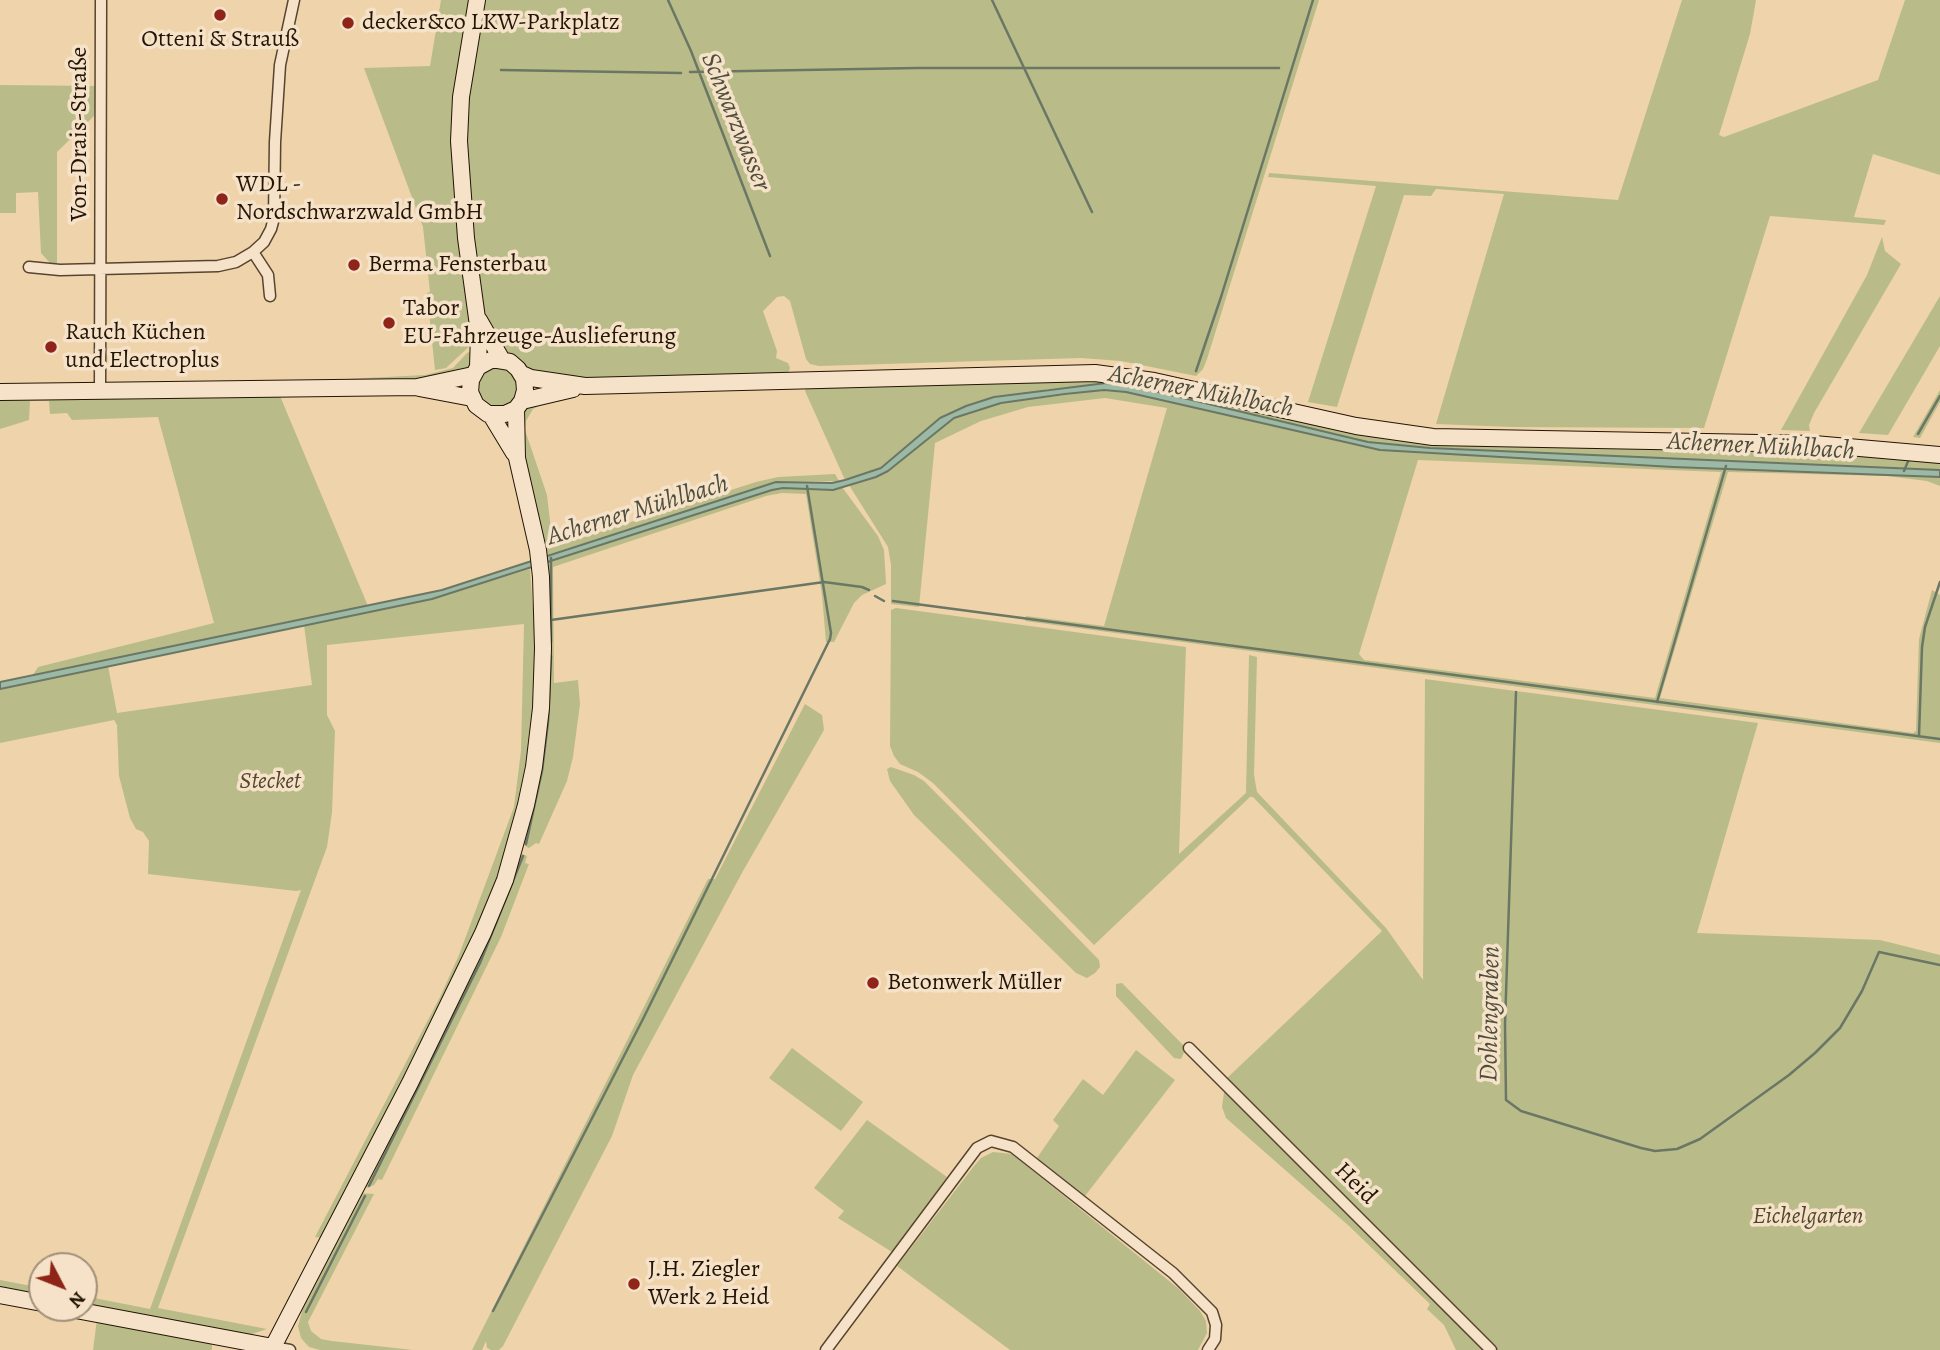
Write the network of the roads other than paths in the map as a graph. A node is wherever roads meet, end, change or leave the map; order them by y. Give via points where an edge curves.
1 (101, 0) edge
2 (294, 0) edge
3 (477, 0) edge
4 (253, 252) junction
5 (29, 267) dead end
6 (101, 268) junction
7 (270, 296) dead end
8 (478, 318) junction
9 (502, 360) junction
10 (475, 371) junction
11 (522, 374) junction
12 (585, 386) junction
13 (417, 387) junction
14 (100, 392) junction
15 (0, 393) edge
16 (472, 398) junction
17 (519, 405) junction
18 (491, 415) junction
19 (1940, 455) edge
20 (517, 458) junction
21 (1189, 1048) dead end
22 (0, 1295) edge
23 (28, 1300) edge
24 (98, 1314) edge
25 (273, 1347) junction
26 (290, 1350) edge
27 (826, 1350) edge
28 (1208, 1350) edge
29 (1491, 1350) edge

1 - 6 street, Von-Drais-Straße
2 - 4 street via 280,65 274,218 264,242
3 - 8 street via 459,141
4 - 6 street via 218,266
4 - 7 street via 268,275
5 - 6 street
6 - 14 street, Von-Drais-Straße
8 - 9 street
8 - 10 street
9 - 10 street via 491,360
9 - 11 street
10 - 13 street
10 - 16 street
11 - 12 street
11 - 17 street via 525,386
12 - 17 street
12 - 19 street via 1095,373 1154,381 1356,426 1433,437 1814,444
13 - 14 street
13 - 16 street
14 - 15 street
16 - 18 street
17 - 18 street via 505,414
17 - 20 street
18 - 20 street
20 - 25 street via 538,550 543,649 541,708 526,805 505,880 483,933
21 - 29 street, Heid
22 - 23 street
24 - 25 street
25 - 26 street
27 - 28 street via 978,1148 991,1141 1013,1147 1173,1273 1212,1312 1215,1339

